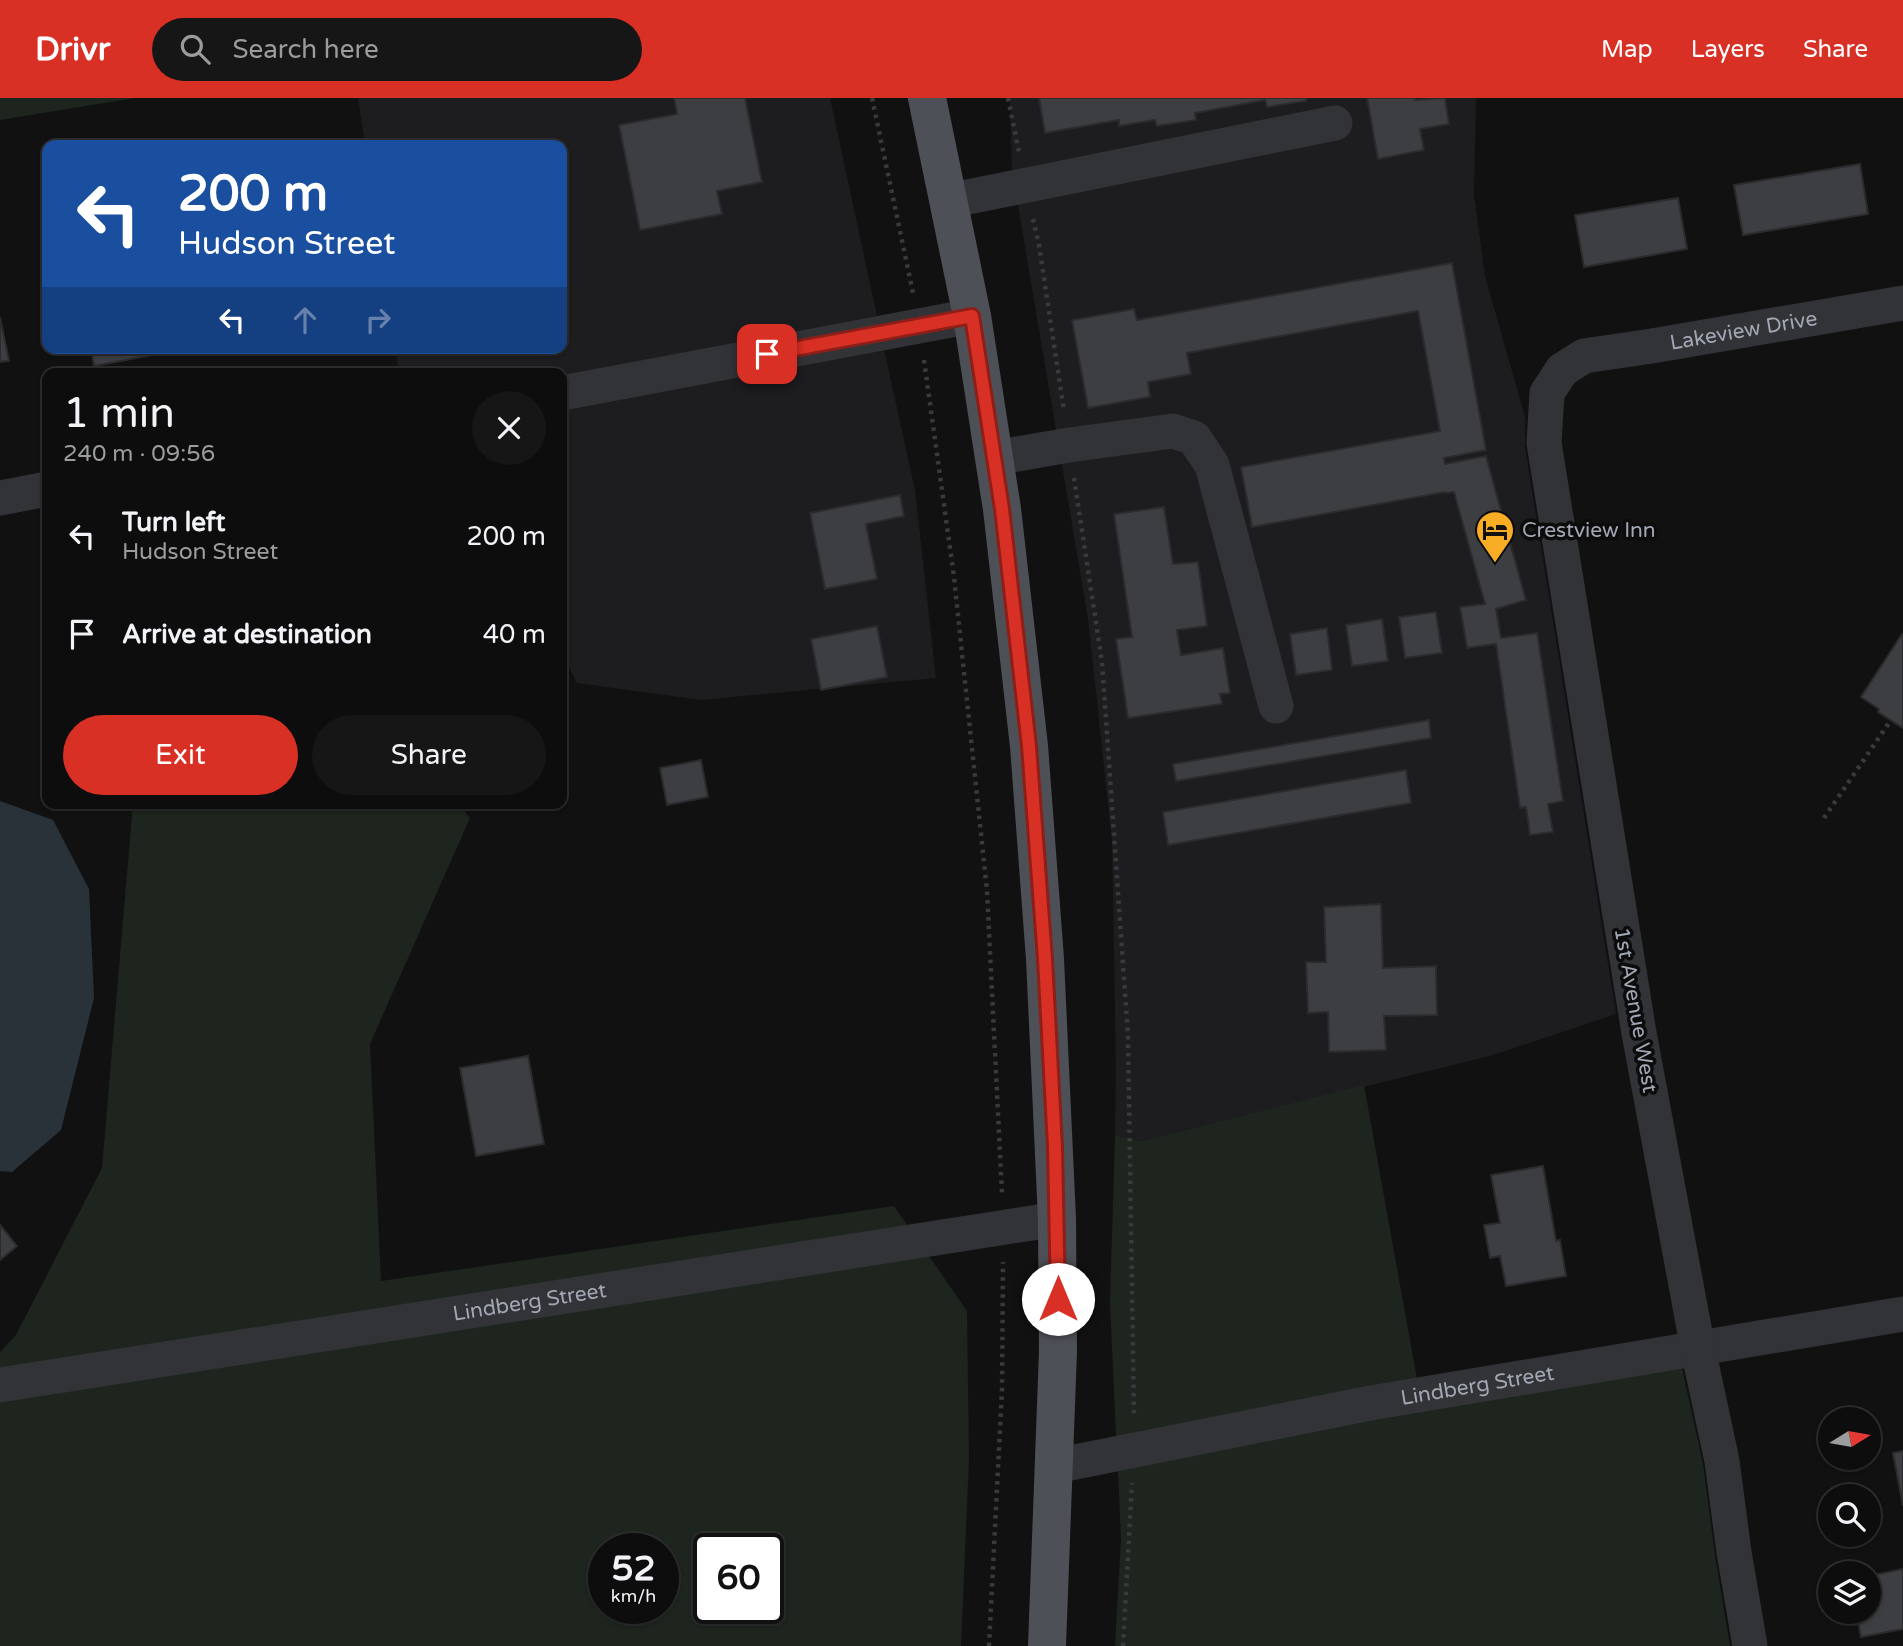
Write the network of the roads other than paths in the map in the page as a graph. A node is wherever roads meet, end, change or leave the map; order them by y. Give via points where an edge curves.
1 (927, 98) edge
2 (1335, 123) dead end
3 (948, 201) junction
4 (1903, 303) edge
5 (972, 316) junction
6 (1571, 365) joint
7 (567, 392) edge
8 (994, 458) junction
9 (42, 490) edge
10 (0, 498) edge
11 (1276, 706) dead end
12 (1057, 1219) junction
13 (1903, 1314) edge
14 (1698, 1349) junction
15 (0, 1385) edge
16 (1055, 1466) junction
17 (1047, 1646) edge
18 (1750, 1646) edge

1 - 3 main road
2 - 3 street
3 - 5 main road
4 - 6 street, Lakeview Drive via 1652,346
5 - 7 street
5 - 8 main road
6 - 14 street, 1st Avenue West via 1547,393 1544,443 1639,1033
8 - 11 street via 1173,431 1194,438 1212,465
8 - 12 main road via 1029,746
9 - 10 street
12 - 15 street, Lindberg Street
12 - 16 main road
13 - 14 street, Lindberg Street
14 - 16 street, Lindberg Street via 1371,1403
14 - 18 street, 1st Avenue West via 1722,1461
16 - 17 main road

